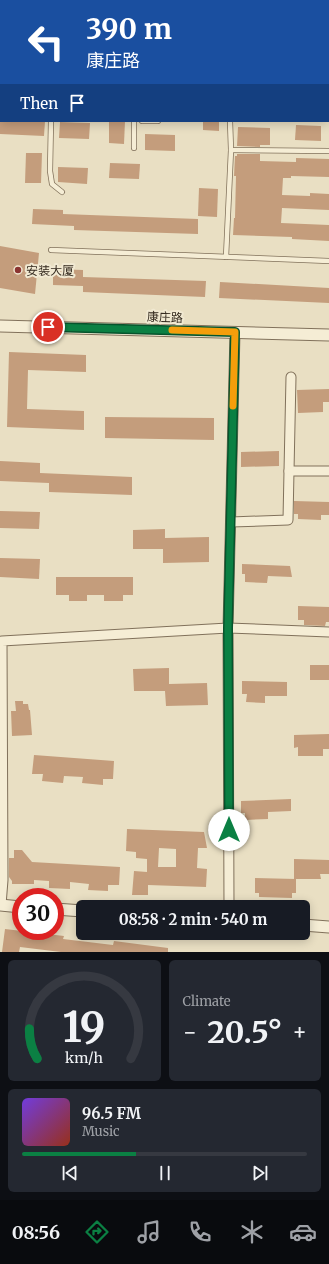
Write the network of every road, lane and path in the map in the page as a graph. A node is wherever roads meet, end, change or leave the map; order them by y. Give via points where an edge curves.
1 (51, 122) edge
2 (134, 122) edge
3 (230, 122) edge
4 (134, 148) dead end
5 (230, 150) junction
6 (329, 151) edge
7 (62, 192) dead end
8 (51, 250) dead end
9 (226, 257) junction
10 (329, 261) edge
11 (0, 326) edge
12 (235, 332) junction
13 (329, 335) edge
14 (291, 377) dead end
15 (289, 471) junction
16 (329, 471) edge
17 (231, 522) junction
18 (228, 628) junction
19 (329, 632) edge
20 (229, 900) edge
21 (0, 906) edge
22 (12, 907) edge
23 (64, 910) edge
24 (76, 910) edge
25 (310, 926) edge
26 (329, 927) edge

1 - 7 lane via 52,184
2 - 4 lane
3 - 5 lane
5 - 6 lane
5 - 9 lane
8 - 9 lane
9 - 10 lane
11 - 12 street, 康庄路
12 - 13 street, 康庄路
12 - 17 street
14 - 15 street
15 - 16 street
15 - 17 street via 288,520
17 - 18 street
18 - 19 street
18 - 20 street
18 - 21 street via 2,641 3,880
21 - 22 street
23 - 24 street
25 - 26 street

